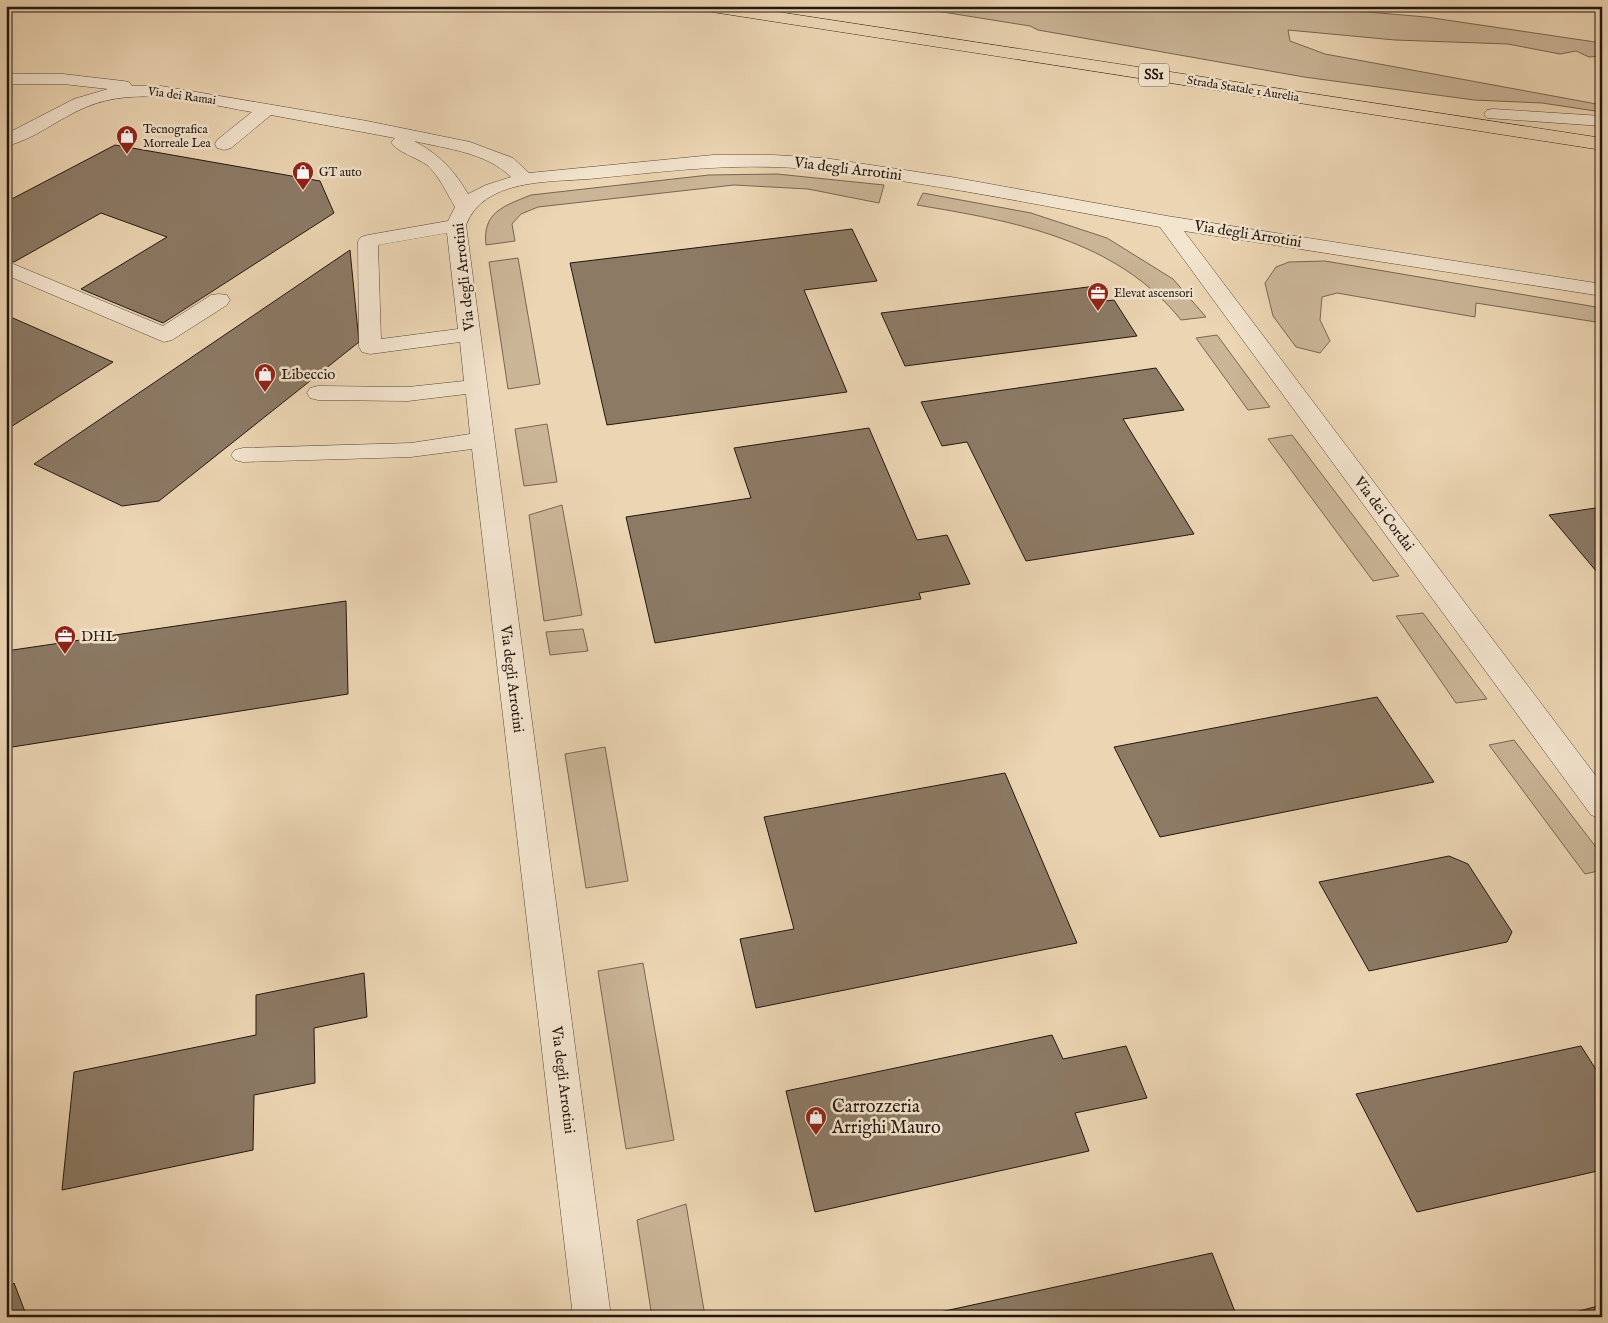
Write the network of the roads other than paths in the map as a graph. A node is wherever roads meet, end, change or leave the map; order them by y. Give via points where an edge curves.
1 (706, 6) edge
2 (787, 6) edge
3 (6, 79) edge
4 (161, 91) junction
5 (267, 109) junction
6 (1493, 114) junction
7 (1602, 121) edge
8 (367, 126) junction
9 (1602, 130) edge
10 (6, 140) edge
11 (224, 144) dead end
12 (1602, 144) edge
13 (524, 179) junction
14 (460, 216) junction
15 (1167, 222) junction
16 (6, 267) edge
17 (1602, 290) edge
18 (219, 300) dead end
19 (470, 334) junction
20 (477, 386) junction
21 (318, 393) dead end
22 (483, 440) junction
23 (243, 455) dead end
24 (1602, 807) edge
25 (592, 1317) edge

1 - 12 highway, Strada Statale 1 Aurelia / SS1
2 - 6 highway, Strada Statale 1 Aurelia / SS1
3 - 4 street via 63,79
4 - 5 street, Via dei Ramai
4 - 10 street, Via dei Ramai via 122,91 80,103
5 - 8 street, Via dei Ramai
5 - 11 street
6 - 7 street
6 - 9 highway, Strada Statale 1 Aurelia / SS1
8 - 13 street, Via dei Ramai via 490,154 506,162
8 - 14 street, Via dei Ramai via 426,154 444,169
13 - 14 street, Via degli Arrotini via 483,193
13 - 15 street, Via degli Arrotini via 713,161 802,162 950,183
14 - 19 street, Via degli Arrotini
14 - 19 street via 368,241 370,347
15 - 17 street, Via degli Arrotini
15 - 24 street, Via dei Cordai
16 - 18 street via 164,335
19 - 20 street, Via degli Arrotini
20 - 21 street via 408,394
20 - 22 street, Via degli Arrotini
22 - 23 street via 411,450
22 - 25 street, Via degli Arrotini

